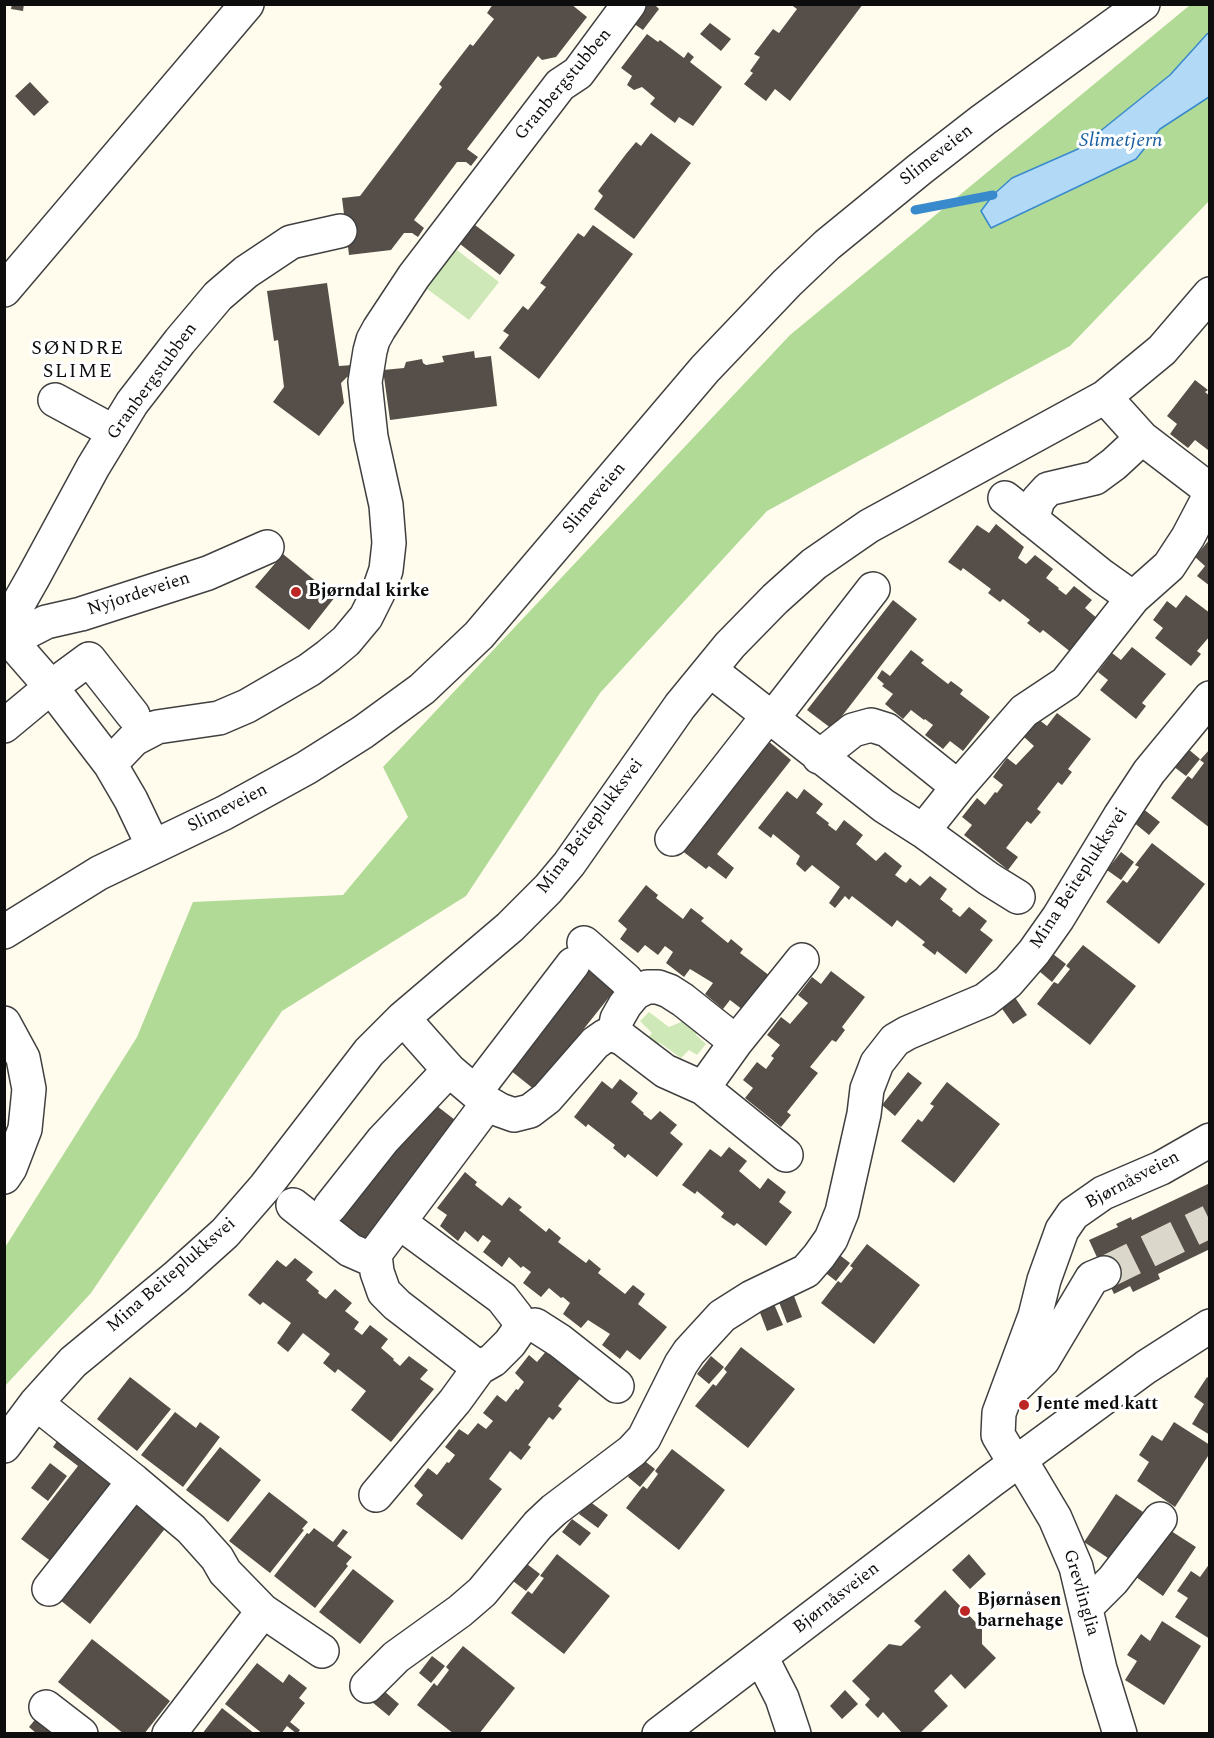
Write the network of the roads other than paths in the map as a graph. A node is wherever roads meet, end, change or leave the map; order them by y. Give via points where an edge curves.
1 (247, 4) edge
2 (629, 4) edge
3 (1143, 4) edge
4 (340, 231) dead end
5 (4, 291) edge
6 (1209, 294) edge
7 (1105, 397) junction
8 (55, 400) dead end
9 (114, 432) junction
10 (1142, 438) junction
11 (1209, 490) edge
12 (1209, 495) edge
13 (1005, 498) dead end
14 (1032, 520) junction
15 (267, 548) dead end
16 (873, 589) dead end
17 (1126, 608) junction
18 (7, 632) edge
19 (710, 670) junction
20 (51, 687) junction
21 (1209, 698) edge
22 (133, 715) dead end
23 (770, 718) junction
24 (4, 726) edge
25 (819, 758) junction
26 (110, 764) junction
27 (958, 787) junction
28 (923, 831) junction
29 (672, 839) dead end
30 (153, 846) junction
31 (1018, 897) dead end
32 (4, 932) edge
33 (802, 960) dead end
34 (635, 993) junction
35 (403, 1018) junction
36 (4, 1023) edge
37 (614, 1035) junction
38 (736, 1042) junction
39 (449, 1070) junction
40 (703, 1089) junction
41 (482, 1098) junction
42 (1209, 1140) edge
43 (786, 1155) dead end
44 (4, 1177) edge
45 (293, 1205) dead end
46 (330, 1207) dead end
47 (399, 1222) junction
48 (375, 1261) junction
49 (1104, 1273) tunnel mouth
50 (1209, 1326) edge
51 (522, 1327) junction
52 (479, 1368) junction
53 (617, 1386) dead end
54 (1007, 1392) junction
55 (36, 1403) junction
56 (4, 1446) edge
57 (1018, 1463) junction
58 (134, 1480) junction
59 (376, 1495) dead end
60 (1160, 1519) dead end
61 (49, 1589) dead end
62 (1086, 1607) junction
63 (262, 1611) junction
64 (322, 1651) dead end
65 (761, 1657) junction
66 (367, 1686) dead end
67 (46, 1707) dead end
68 (81, 1734) edge
69 (169, 1734) edge
70 (659, 1734) edge
71 (794, 1734) edge
72 (1120, 1734) edge

1 - 5 street
2 - 26 street, Granbergstubben via 578,73 560,85 414,276 374,340 365,382 389,543 386,570 366,617 328,656 247,706 219,718 157,727 134,739
3 - 30 street, Slimeveien via 982,120 827,245 787,283 705,369 479,635 422,689 306,768
4 - 9 street, Granbergstubben via 291,242 231,283 153,374
6 - 7 street, Mina Beiteplukksvei via 1162,350
7 - 10 street
7 - 19 street, Mina Beiteplukksvei via 841,545 814,564 757,617
8 - 9 street
9 - 18 street, Granbergstubben via 18,604
10 - 11 street
10 - 14 street via 1095,478 1048,489 1038,500
12 - 17 street via 1168,566
13 - 14 street
14 - 17 street via 1102,576
15 - 18 street, Nyjordeveien via 208,573 81,614
16 - 23 street
17 - 27 street via 1066,682 1024,711
18 - 20 street
19 - 23 street
19 - 35 street, Mina Beiteplukksvei via 548,889 510,927
20 - 22 street via 89,659
20 - 24 street
20 - 26 street
21 - 66 street, Mina Beiteplukksvei via 1149,772 1058,918 1008,982 984,1000 895,1040 877,1063 867,1089 842,1212 819,1256 806,1271 722,1316 681,1364 644,1438 538,1525 482,1592 396,1657
23 - 25 street
23 - 29 street
25 - 27 street via 853,730 871,725 887,730
25 - 28 street
26 - 30 street
27 - 28 street
28 - 31 street
30 - 32 street, Slimeveien via 74,887
33 - 38 street
34 - 37 street via 617,1019
34 - 38 street via 647,987 669,991
34 - 41 street via 626,980 578,953
35 - 39 street
35 - 55 street, Mina Beiteplukksvei via 369,1053 225,1233 89,1348
36 - 44 street via 23,1058 29,1089 25,1130
37 - 40 street via 665,1071
37 - 41 street via 595,1043 547,1098 530,1111 514,1115
38 - 40 street
39 - 41 street
39 - 46 street via 383,1140
40 - 43 street
41 - 47 street
42 - 54 street, Bjørnåsveien via 1161,1168 1103,1193 1074,1214 1062,1230
45 - 48 street via 350,1250
47 - 48 street via 375,1254
47 - 51 street via 502,1299
48 - 52 street via 384,1292
49 - 54 street via 1092,1278 1043,1360
50 - 57 street, Bjørnåsveien via 1146,1367
51 - 52 street via 493,1360
51 - 53 street via 535,1325
52 - 59 street
54 - 57 street, Bjørnåsveien via 999,1413 998,1435
55 - 56 street, Mina Beiteplukksvei
55 - 58 street
57 - 62 street, Grevlinglia via 1045,1500 1065,1540
57 - 65 street, Bjørnåsveien
58 - 61 street
58 - 63 street via 191,1529
60 - 62 street via 1113,1580
62 - 72 street, Grevlinglia
63 - 64 street
63 - 69 street
65 - 70 street, Bjørnåsveien
65 - 71 street via 782,1698
67 - 68 street

